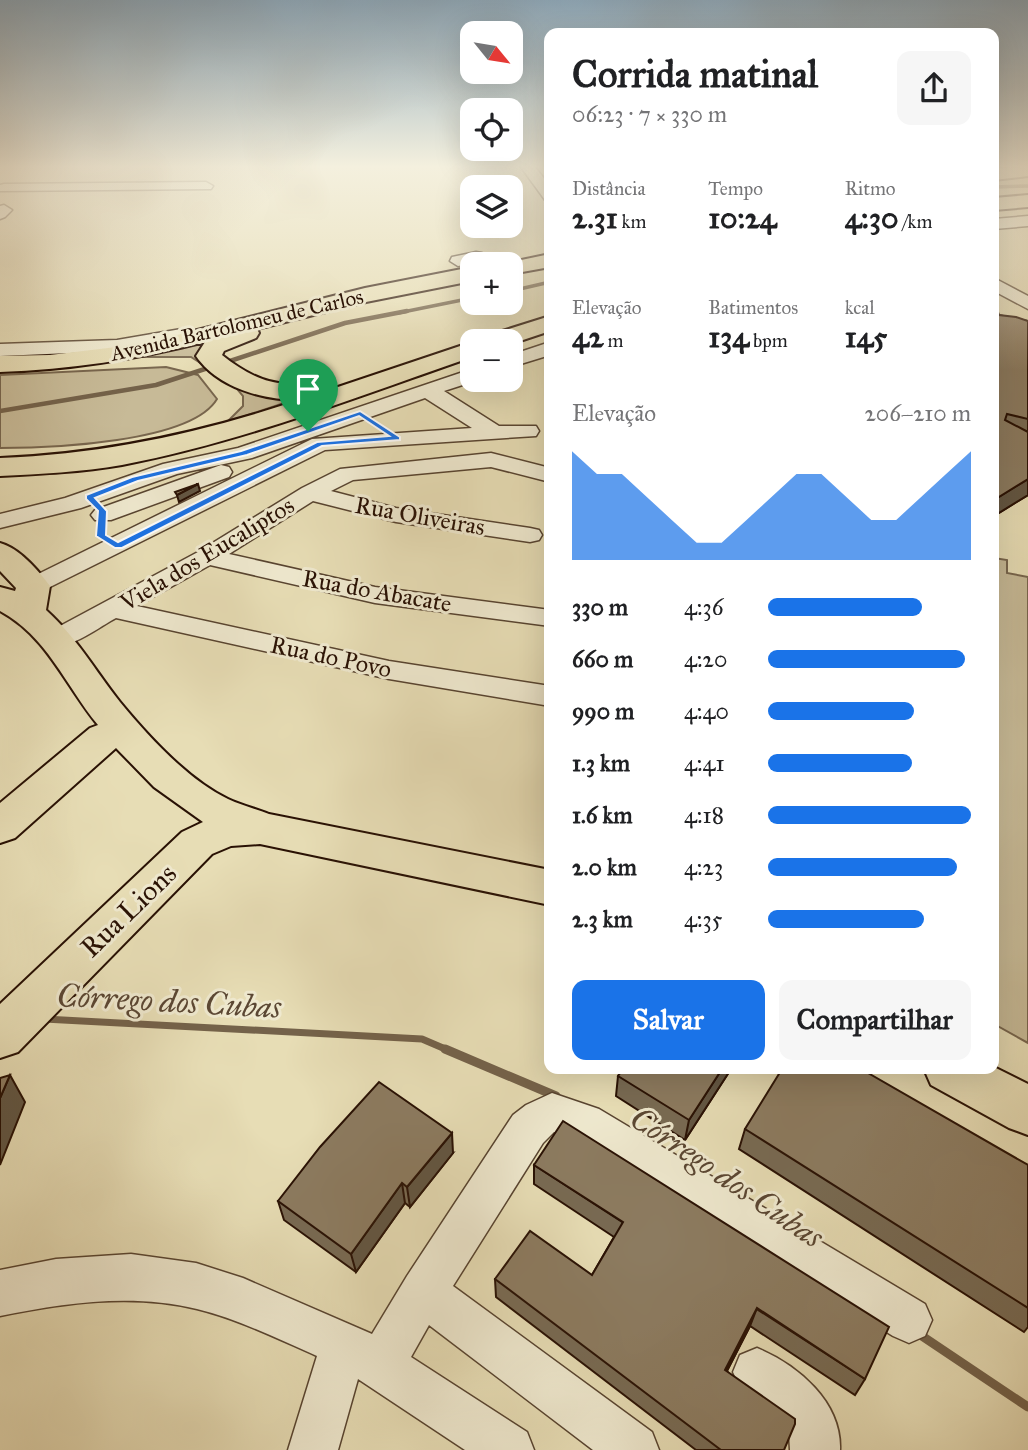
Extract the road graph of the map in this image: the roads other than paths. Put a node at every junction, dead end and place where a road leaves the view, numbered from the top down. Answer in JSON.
{"nodes":[{"id":1,"x":544,"y":261,"type":"edge"},
{"id":2,"x":523,"y":265,"type":"edge"},
{"id":3,"x":460,"y":276,"type":"edge"},
{"id":4,"x":999,"y":286,"type":"edge"},
{"id":5,"x":365,"y":295,"type":"junction"},
{"id":6,"x":999,"y":300,"type":"edge"},
{"id":7,"x":1028,"y":304,"type":"edge"},
{"id":8,"x":1028,"y":314,"type":"edge"},
{"id":9,"x":270,"y":319,"type":"junction"},
{"id":10,"x":544,"y":325,"type":"edge"},
{"id":11,"x":523,"y":332,"type":"edge"},
{"id":12,"x":0,"y":350,"type":"edge"},
{"id":13,"x":544,"y":350,"type":"edge"},
{"id":14,"x":460,"y":356,"type":"edge"},
{"id":15,"x":523,"y":357,"type":"edge"},
{"id":16,"x":50,"y":363,"type":"junction"},
{"id":17,"x":0,"y":364,"type":"edge"},
{"id":18,"x":460,"y":376,"type":"edge"},
{"id":19,"x":425,"y":378,"type":"junction"},
{"id":20,"x":393,"y":402,"type":"junction"},
{"id":21,"x":360,"y":413,"type":"junction"},
{"id":22,"x":334,"y":422,"type":"junction"},
{"id":23,"x":528,"y":431,"type":"dead end"},
{"id":24,"x":495,"y":433,"type":"junction"},
{"id":25,"x":444,"y":436,"type":"junction"},
{"id":26,"x":314,"y":437,"type":"junction"},
{"id":27,"x":397,"y":438,"type":"junction"},
{"id":28,"x":362,"y":440,"type":"junction"},
{"id":29,"x":52,"y":465,"type":"junction"},
{"id":30,"x":0,"y":467,"type":"edge"},
{"id":31,"x":544,"y":473,"type":"edge"},
{"id":32,"x":310,"y":493,"type":"junction"},
{"id":33,"x":96,"y":506,"type":"junction"},
{"id":34,"x":0,"y":521,"type":"edge"},
{"id":35,"x":530,"y":535,"type":"dead end"},
{"id":36,"x":118,"y":546,"type":"junction"},
{"id":37,"x":0,"y":552,"type":"edge"},
{"id":38,"x":207,"y":557,"type":"junction"},
{"id":39,"x":0,"y":587,"type":"edge"},
{"id":40,"x":20,"y":598,"type":"edge"},
{"id":41,"x":114,"y":609,"type":"junction"},
{"id":42,"x":544,"y":617,"type":"edge"},
{"id":43,"x":57,"y":639,"type":"junction"},
{"id":44,"x":544,"y":695,"type":"edge"},
{"id":45,"x":114,"y":729,"type":"junction"},
{"id":46,"x":205,"y":826,"type":"junction"},
{"id":47,"x":0,"y":827,"type":"edge"},
{"id":48,"x":544,"y":887,"type":"edge"},
{"id":49,"x":0,"y":1037,"type":"edge"},
{"id":50,"x":958,"y":1074,"type":"edge"},
{"id":51,"x":1028,"y":1111,"type":"edge"},
{"id":52,"x":423,"y":1292,"type":"junction"},
{"id":53,"x":0,"y":1293,"type":"edge"},
{"id":54,"x":909,"y":1320,"type":"dead end"},
{"id":55,"x":362,"y":1354,"type":"junction"},
{"id":56,"x":757,"y":1372,"type":"dead end"},
{"id":57,"x":313,"y":1450,"type":"edge"},
{"id":58,"x":509,"y":1450,"type":"edge"},
{"id":59,"x":634,"y":1450,"type":"edge"},
{"id":60,"x":815,"y":1450,"type":"edge"}],
"edges":[{"from":1,"to":2,"type":"main road"},
{"from":3,"to":5,"type":"main road","name":"Avenida Bartolomeu de Carlos"},
{"from":4,"to":7,"type":"street"},
{"from":5,"to":9,"type":"main road","name":"Avenida Bartolomeu de Carlos"},
{"from":5,"to":19,"type":"main road"},
{"from":6,"to":8,"type":"street"},
{"from":9,"to":12,"type":"street"},
{"from":9,"to":16,"type":"main road","name":"Avenida Bartolomeu de Carlos"},
{"from":10,"to":11,"type":"main road"},
{"from":13,"to":15,"type":"street"},
{"from":14,"to":19,"type":"main road"},
{"from":16,"to":17,"type":"main road","name":"Avenida Bartolomeu de Carlos"},
{"from":16,"to":29,"type":"main road"},
{"from":18,"to":19,"type":"street"},
{"from":19,"to":20,"type":"street"},
{"from":19,"to":24,"type":"street"},
{"from":19,"to":29,"type":"main road"},
{"from":20,"to":21,"type":"street"},
{"from":20,"to":25,"type":"street"},
{"from":21,"to":22,"type":"street"},
{"from":21,"to":27,"type":"street"},
{"from":22,"to":26,"type":"street"},
{"from":22,"to":28,"type":"street"},
{"from":23,"to":24,"type":"street"},
{"from":24,"to":25,"type":"street"},
{"from":25,"to":27,"type":"street"},
{"from":26,"to":28,"type":"street"},
{"from":26,"to":33,"type":"street"},
{"from":26,"to":36,"type":"street"},
{"from":27,"to":28,"type":"street"},
{"from":29,"to":30,"type":"main road"},
{"from":31,"to":32,"type":"street","name":"Viela dos Eucaliptos"},
{"from":32,"to":35,"type":"street","name":"Rua Oliveiras"},
{"from":32,"to":38,"type":"street","name":"Viela dos Eucaliptos"},
{"from":33,"to":34,"type":"street"},
{"from":33,"to":36,"type":"street"},
{"from":36,"to":40,"type":"street"},
{"from":37,"to":40,"type":"main road"},
{"from":38,"to":41,"type":"street","name":"Viela dos Eucaliptos"},
{"from":38,"to":42,"type":"street","name":"Rua do Abacate"},
{"from":39,"to":40,"type":"main road"},
{"from":40,"to":43,"type":"main road"},
{"from":41,"to":43,"type":"street","name":"Viela dos Eucaliptos"},
{"from":41,"to":44,"type":"street","name":"Rua do Povo"},
{"from":43,"to":45,"type":"main road"},
{"from":45,"to":46,"type":"main road"},
{"from":45,"to":47,"type":"main road"},
{"from":46,"to":48,"type":"main road","name":"Rua Lions"},
{"from":46,"to":49,"type":"main road","name":"Rua Lions"},
{"from":50,"to":51,"type":"main road"},
{"from":52,"to":54,"type":"street"},
{"from":52,"to":55,"type":"street"},
{"from":52,"to":59,"type":"street"},
{"from":53,"to":55,"type":"street"},
{"from":55,"to":57,"type":"street"},
{"from":55,"to":58,"type":"street"},
{"from":56,"to":60,"type":"street"}]}
